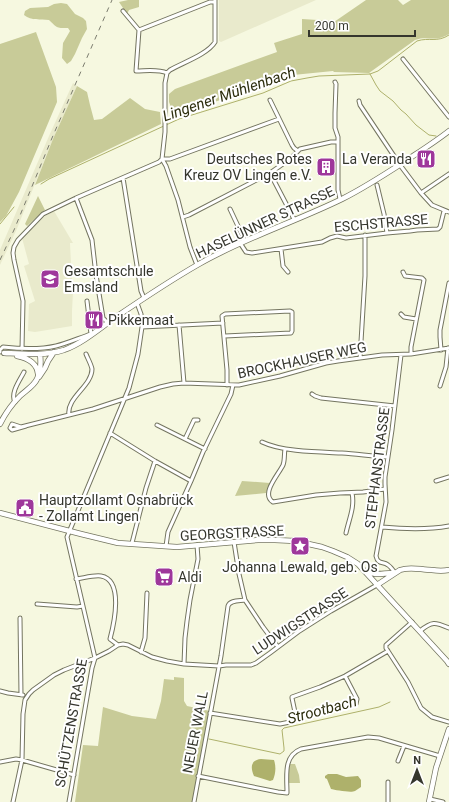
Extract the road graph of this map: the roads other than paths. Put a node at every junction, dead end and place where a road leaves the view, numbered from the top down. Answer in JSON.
{"nodes":[{"id":1,"x":215,"y":1,"type":"edge"},
{"id":2,"x":123,"y":11,"type":"dead end"},
{"id":3,"x":139,"y":30,"type":"junction"},
{"id":4,"x":403,"y":60,"type":"dead end"},
{"id":5,"x":167,"y":73,"type":"junction"},
{"id":6,"x":335,"y":82,"type":"dead end"},
{"id":7,"x":270,"y":100,"type":"dead end"},
{"id":8,"x":360,"y":100,"type":"dead end"},
{"id":9,"x":449,"y":117,"type":"edge"},
{"id":10,"x":279,"y":120,"type":"junction"},
{"id":11,"x":449,"y":131,"type":"edge"},
{"id":12,"x":338,"y":142,"type":"junction"},
{"id":13,"x":298,"y":151,"type":"junction"},
{"id":14,"x":162,"y":159,"type":"junction"},
{"id":15,"x":400,"y":165,"type":"junction"},
{"id":16,"x":270,"y":173,"type":"junction"},
{"id":17,"x":449,"y":174,"type":"edge"},
{"id":18,"x":123,"y":178,"type":"junction"},
{"id":19,"x":377,"y":185,"type":"dead end"},
{"id":20,"x":421,"y":193,"type":"junction"},
{"id":21,"x":76,"y":198,"type":"junction"},
{"id":22,"x":340,"y":199,"type":"junction"},
{"id":23,"x":230,"y":209,"type":"dead end"},
{"id":24,"x":444,"y":210,"type":"junction"},
{"id":25,"x":449,"y":212,"type":"edge"},
{"id":26,"x":183,"y":217,"type":"junction"},
{"id":27,"x":294,"y":220,"type":"junction"},
{"id":28,"x":387,"y":232,"type":"junction"},
{"id":29,"x":364,"y":235,"type":"junction"},
{"id":30,"x":242,"y":242,"type":"junction"},
{"id":31,"x":281,"y":249,"type":"junction"},
{"id":32,"x":197,"y":265,"type":"junction"},
{"id":33,"x":288,"y":272,"type":"dead end"},
{"id":34,"x":403,"y":272,"type":"dead end"},
{"id":35,"x":449,"y":283,"type":"edge"},
{"id":36,"x":144,"y":298,"type":"junction"},
{"id":37,"x":87,"y":301,"type":"dead end"},
{"id":38,"x":137,"y":303,"type":"junction"},
{"id":39,"x":401,"y":314,"type":"dead end"},
{"id":40,"x":416,"y":319,"type":"junction"},
{"id":41,"x":223,"y":322,"type":"junction"},
{"id":42,"x":108,"y":323,"type":"junction"},
{"id":43,"x":179,"y":325,"type":"junction"},
{"id":44,"x":142,"y":327,"type":"junction"},
{"id":45,"x":91,"y":334,"type":"junction"},
{"id":46,"x":225,"y":336,"type":"junction"},
{"id":47,"x":449,"y":348,"type":"edge"},
{"id":48,"x":22,"y":349,"type":"junction"},
{"id":49,"x":441,"y":350,"type":"junction"},
{"id":50,"x":1,"y":351,"type":"edge"},
{"id":51,"x":54,"y":352,"type":"junction"},
{"id":52,"x":40,"y":354,"type":"junction"},
{"id":53,"x":86,"y":354,"type":"dead end"},
{"id":54,"x":411,"y":354,"type":"junction"},
{"id":55,"x":20,"y":355,"type":"junction"},
{"id":56,"x":401,"y":355,"type":"junction"},
{"id":57,"x":360,"y":358,"type":"junction"},
{"id":58,"x":24,"y":372,"type":"dead end"},
{"id":59,"x":38,"y":378,"type":"junction"},
{"id":60,"x":184,"y":383,"type":"junction"},
{"id":61,"x":227,"y":385,"type":"junction"},
{"id":62,"x":233,"y":385,"type":"junction"},
{"id":63,"x":440,"y":386,"type":"dead end"},
{"id":64,"x":312,"y":394,"type":"dead end"},
{"id":65,"x":125,"y":398,"type":"junction"},
{"id":66,"x":15,"y":402,"type":"junction"},
{"id":67,"x":395,"y":406,"type":"junction"},
{"id":68,"x":69,"y":415,"type":"junction"},
{"id":69,"x":198,"y":420,"type":"dead end"},
{"id":70,"x":0,"y":424,"type":"edge"},
{"id":71,"x":158,"y":425,"type":"dead end"},
{"id":72,"x":26,"y":426,"type":"junction"},
{"id":73,"x":110,"y":433,"type":"junction"},
{"id":74,"x":185,"y":439,"type":"junction"},
{"id":75,"x":262,"y":442,"type":"dead end"},
{"id":76,"x":205,"y":449,"type":"junction"},
{"id":77,"x":285,"y":449,"type":"junction"},
{"id":78,"x":388,"y":458,"type":"junction"},
{"id":79,"x":155,"y":461,"type":"junction"},
{"id":80,"x":449,"y":477,"type":"edge"},
{"id":81,"x":191,"y":481,"type":"junction"},
{"id":82,"x":436,"y":481,"type":"dead end"},
{"id":83,"x":385,"y":488,"type":"junction"},
{"id":84,"x":352,"y":492,"type":"junction"},
{"id":85,"x":1,"y":513,"type":"edge"},
{"id":86,"x":449,"y":526,"type":"edge"},
{"id":87,"x":382,"y":527,"type":"junction"},
{"id":88,"x":69,"y":531,"type":"junction"},
{"id":89,"x":346,"y":533,"type":"dead end"},
{"id":90,"x":234,"y":542,"type":"junction"},
{"id":91,"x":132,"y":544,"type":"junction"},
{"id":92,"x":197,"y":545,"type":"junction"},
{"id":93,"x":166,"y":546,"type":"junction"},
{"id":94,"x":362,"y":568,"type":"junction"},
{"id":95,"x":449,"y":570,"type":"edge"},
{"id":96,"x":395,"y":573,"type":"junction"},
{"id":97,"x":76,"y":580,"type":"junction"},
{"id":98,"x":377,"y":585,"type":"junction"},
{"id":99,"x":147,"y":593,"type":"dead end"},
{"id":100,"x":245,"y":600,"type":"junction"},
{"id":101,"x":38,"y":604,"type":"dead end"},
{"id":102,"x":83,"y":606,"type":"junction"},
{"id":103,"x":20,"y":618,"type":"dead end"},
{"id":104,"x":412,"y":622,"type":"junction"},
{"id":105,"x":449,"y":628,"type":"edge"},
{"id":106,"x":420,"y":631,"type":"junction"},
{"id":107,"x":118,"y":644,"type":"junction"},
{"id":108,"x":278,"y":647,"type":"junction"},
{"id":109,"x":388,"y":651,"type":"junction"},
{"id":110,"x":141,"y":652,"type":"junction"},
{"id":111,"x":95,"y":658,"type":"junction"},
{"id":112,"x":448,"y":662,"type":"edge"},
{"id":113,"x":184,"y":664,"type":"junction"},
{"id":114,"x":219,"y":666,"type":"junction"},
{"id":115,"x":346,"y":676,"type":"junction"},
{"id":116,"x":0,"y":691,"type":"edge"},
{"id":117,"x":21,"y":695,"type":"junction"},
{"id":118,"x":26,"y":698,"type":"junction"},
{"id":119,"x":356,"y":704,"type":"dead end"},
{"id":120,"x":210,"y":713,"type":"junction"},
{"id":121,"x":449,"y":722,"type":"edge"},
{"id":122,"x":449,"y":728,"type":"edge"},
{"id":123,"x":404,"y":746,"type":"junction"},
{"id":124,"x":440,"y":756,"type":"junction"},
{"id":125,"x":22,"y":760,"type":"junction"},
{"id":126,"x":398,"y":761,"type":"dead end"},
{"id":127,"x":0,"y":762,"type":"edge"},
{"id":128,"x":74,"y":774,"type":"junction"},
{"id":129,"x":198,"y":776,"type":"junction"},
{"id":130,"x":388,"y":782,"type":"dead end"},
{"id":131,"x":430,"y":801,"type":"edge"},
{"id":132,"x":13,"y":802,"type":"edge"},
{"id":133,"x":69,"y":802,"type":"edge"},
{"id":134,"x":194,"y":802,"type":"edge"},
{"id":135,"x":388,"y":802,"type":"edge"},
{"id":136,"x":443,"y":802,"type":"edge"}],
"edges":[{"from":1,"to":3,"type":"street"},
{"from":1,"to":5,"type":"street"},
{"from":2,"to":3,"type":"street"},
{"from":3,"to":5,"type":"street"},
{"from":4,"to":9,"type":"street"},
{"from":5,"to":14,"type":"street"},
{"from":6,"to":12,"type":"street"},
{"from":7,"to":10,"type":"street"},
{"from":8,"to":15,"type":"street"},
{"from":10,"to":13,"type":"street"},
{"from":10,"to":14,"type":"street"},
{"from":11,"to":15,"type":"main road","name":"HASELÜNNER STRASSE"},
{"from":12,"to":13,"type":"street"},
{"from":12,"to":22,"type":"street"},
{"from":13,"to":16,"type":"street"},
{"from":14,"to":18,"type":"street"},
{"from":14,"to":26,"type":"street"},
{"from":15,"to":20,"type":"street"},
{"from":15,"to":22,"type":"main road","name":"HASELÜNNER STRASSE"},
{"from":16,"to":26,"type":"street"},
{"from":16,"to":27,"type":"street"},
{"from":17,"to":20,"type":"street"},
{"from":18,"to":21,"type":"street"},
{"from":18,"to":36,"type":"street"},
{"from":19,"to":28,"type":"street"},
{"from":20,"to":24,"type":"street"},
{"from":21,"to":42,"type":"street"},
{"from":21,"to":48,"type":"street"},
{"from":22,"to":27,"type":"main road","name":"HASELÜNNER STRASSE"},
{"from":23,"to":30,"type":"street"},
{"from":24,"to":25,"type":"street"},
{"from":24,"to":28,"type":"street","name":"ESCHSTRASSE"},
{"from":26,"to":32,"type":"street"},
{"from":27,"to":30,"type":"main road","name":"HASELÜNNER STRASSE"},
{"from":28,"to":29,"type":"street","name":"ESCHSTRASSE"},
{"from":29,"to":31,"type":"street","name":"ESCHSTRASSE"},
{"from":29,"to":57,"type":"street"},
{"from":30,"to":31,"type":"street","name":"ESCHSTRASSE"},
{"from":30,"to":32,"type":"main road","name":"HASELÜNNER STRASSE"},
{"from":31,"to":33,"type":"street"},
{"from":32,"to":36,"type":"main road","name":"HASELÜNNER STRASSE"},
{"from":34,"to":40,"type":"street"},
{"from":35,"to":49,"type":"street"},
{"from":36,"to":38,"type":"main road","name":"HASELÜNNER STRASSE"},
{"from":37,"to":45,"type":"street"},
{"from":38,"to":42,"type":"main road","name":"HASELÜNNER STRASSE"},
{"from":38,"to":44,"type":"street"},
{"from":39,"to":40,"type":"street"},
{"from":40,"to":54,"type":"street"},
{"from":41,"to":43,"type":"street"},
{"from":41,"to":46,"type":"street"},
{"from":41,"to":46,"type":"street"},
{"from":42,"to":45,"type":"main road","name":"HASELÜNNER STRASSE"},
{"from":43,"to":44,"type":"street"},
{"from":43,"to":60,"type":"street"},
{"from":44,"to":65,"type":"street"},
{"from":45,"to":48,"type":"street","name":"HASELÜNNER STRASSE"},
{"from":45,"to":51,"type":"main road","name":"HASELÜNNER STRASSE"},
{"from":46,"to":61,"type":"street"},
{"from":47,"to":49,"type":"street","name":"BROCKHAUSER WEG"},
{"from":47,"to":63,"type":"street"},
{"from":48,"to":50,"type":"street","name":"HASELÜNNER STRASSE"},
{"from":49,"to":54,"type":"street","name":"BROCKHAUSER WEG"},
{"from":50,"to":55,"type":"main road"},
{"from":51,"to":52,"type":"main road","name":"HASELÜNNER STRASSE"},
{"from":51,"to":59,"type":"main road"},
{"from":52,"to":55,"type":"main road","name":"HASELÜNNER STRASSE"},
{"from":52,"to":59,"type":"main road"},
{"from":53,"to":68,"type":"street"},
{"from":54,"to":56,"type":"street","name":"BROCKHAUSER WEG"},
{"from":55,"to":59,"type":"main road"},
{"from":56,"to":57,"type":"street","name":"BROCKHAUSER WEG"},
{"from":56,"to":67,"type":"street","name":"STEPHANSTRASSE"},
{"from":57,"to":62,"type":"street","name":"BROCKHAUSER WEG"},
{"from":58,"to":66,"type":"street"},
{"from":59,"to":66,"type":"main road"},
{"from":60,"to":61,"type":"street","name":"BROCKHAUSER WEG"},
{"from":60,"to":65,"type":"street","name":"BROCKHAUSER WEG"},
{"from":61,"to":62,"type":"street","name":"BROCKHAUSER WEG"},
{"from":62,"to":76,"type":"street"},
{"from":64,"to":67,"type":"street"},
{"from":65,"to":68,"type":"street","name":"BROCKHAUSER WEG"},
{"from":65,"to":73,"type":"street"},
{"from":66,"to":70,"type":"main road"},
{"from":67,"to":78,"type":"street","name":"STEPHANSTRASSE"},
{"from":68,"to":72,"type":"street","name":"BROCKHAUSER WEG"},
{"from":69,"to":74,"type":"street"},
{"from":71,"to":74,"type":"street"},
{"from":72,"to":72,"type":"street","name":"BROCKHAUSER WEG"},
{"from":73,"to":79,"type":"street"},
{"from":73,"to":88,"type":"street"},
{"from":74,"to":76,"type":"street"},
{"from":75,"to":77,"type":"street"},
{"from":76,"to":81,"type":"street"},
{"from":77,"to":78,"type":"street"},
{"from":77,"to":84,"type":"street"},
{"from":78,"to":83,"type":"street","name":"STEPHANSTRASSE"},
{"from":79,"to":81,"type":"street"},
{"from":79,"to":91,"type":"street"},
{"from":80,"to":82,"type":"street"},
{"from":81,"to":93,"type":"street"},
{"from":83,"to":84,"type":"street"},
{"from":83,"to":87,"type":"street","name":"STEPHANSTRASSE"},
{"from":84,"to":89,"type":"street"},
{"from":85,"to":88,"type":"main road","name":"GEORGSTRASSE"},
{"from":86,"to":87,"type":"street"},
{"from":87,"to":96,"type":"street","name":"STEPHANSTRASSE"},
{"from":88,"to":91,"type":"main road","name":"GEORGSTRASSE"},
{"from":88,"to":97,"type":"street","name":"SCHÜTZENSTRASSE"},
{"from":90,"to":92,"type":"main road","name":"GEORGSTRASSE"},
{"from":90,"to":94,"type":"main road","name":"GEORGSTRASSE"},
{"from":90,"to":100,"type":"street"},
{"from":91,"to":93,"type":"main road","name":"GEORGSTRASSE"},
{"from":92,"to":93,"type":"main road","name":"GEORGSTRASSE"},
{"from":92,"to":113,"type":"street"},
{"from":94,"to":96,"type":"main road"},
{"from":94,"to":98,"type":"main road"},
{"from":95,"to":96,"type":"main road"},
{"from":96,"to":98,"type":"main road"},
{"from":97,"to":102,"type":"street","name":"SCHÜTZENSTRASSE"},
{"from":97,"to":107,"type":"street"},
{"from":98,"to":104,"type":"main road"},
{"from":98,"to":108,"type":"street","name":"LUDWIGSTRASSE"},
{"from":99,"to":110,"type":"street"},
{"from":100,"to":108,"type":"street"},
{"from":100,"to":114,"type":"street","name":"NEUER WALL"},
{"from":101,"to":102,"type":"street"},
{"from":102,"to":111,"type":"street","name":"SCHÜTZENSTRASSE"},
{"from":103,"to":117,"type":"street"},
{"from":104,"to":106,"type":"main road"},
{"from":104,"to":109,"type":"street"},
{"from":105,"to":106,"type":"street"},
{"from":106,"to":112,"type":"main road"},
{"from":107,"to":110,"type":"street","name":"LUDWIGSTRASSE"},
{"from":107,"to":111,"type":"street"},
{"from":108,"to":114,"type":"street","name":"LUDWIGSTRASSE"},
{"from":109,"to":115,"type":"street"},
{"from":109,"to":121,"type":"street"},
{"from":110,"to":113,"type":"street","name":"LUDWIGSTRASSE"},
{"from":111,"to":118,"type":"street"},
{"from":111,"to":128,"type":"street","name":"SCHÜTZENSTRASSE"},
{"from":113,"to":114,"type":"street","name":"LUDWIGSTRASSE"},
{"from":114,"to":120,"type":"street","name":"NEUER WALL"},
{"from":115,"to":119,"type":"street"},
{"from":115,"to":120,"type":"street"},
{"from":116,"to":117,"type":"street"},
{"from":117,"to":118,"type":"street"},
{"from":118,"to":125,"type":"street"},
{"from":120,"to":129,"type":"street","name":"NEUER WALL"},
{"from":122,"to":124,"type":"main road"},
{"from":123,"to":124,"type":"street"},
{"from":123,"to":126,"type":"street"},
{"from":123,"to":129,"type":"street"},
{"from":124,"to":131,"type":"main road"},
{"from":125,"to":127,"type":"street"},
{"from":125,"to":128,"type":"street"},
{"from":125,"to":132,"type":"street"},
{"from":128,"to":133,"type":"street","name":"SCHÜTZENSTRASSE"},
{"from":129,"to":134,"type":"street","name":"NEUER WALL"},
{"from":130,"to":135,"type":"street"},
{"from":131,"to":136,"type":"street"}]}
